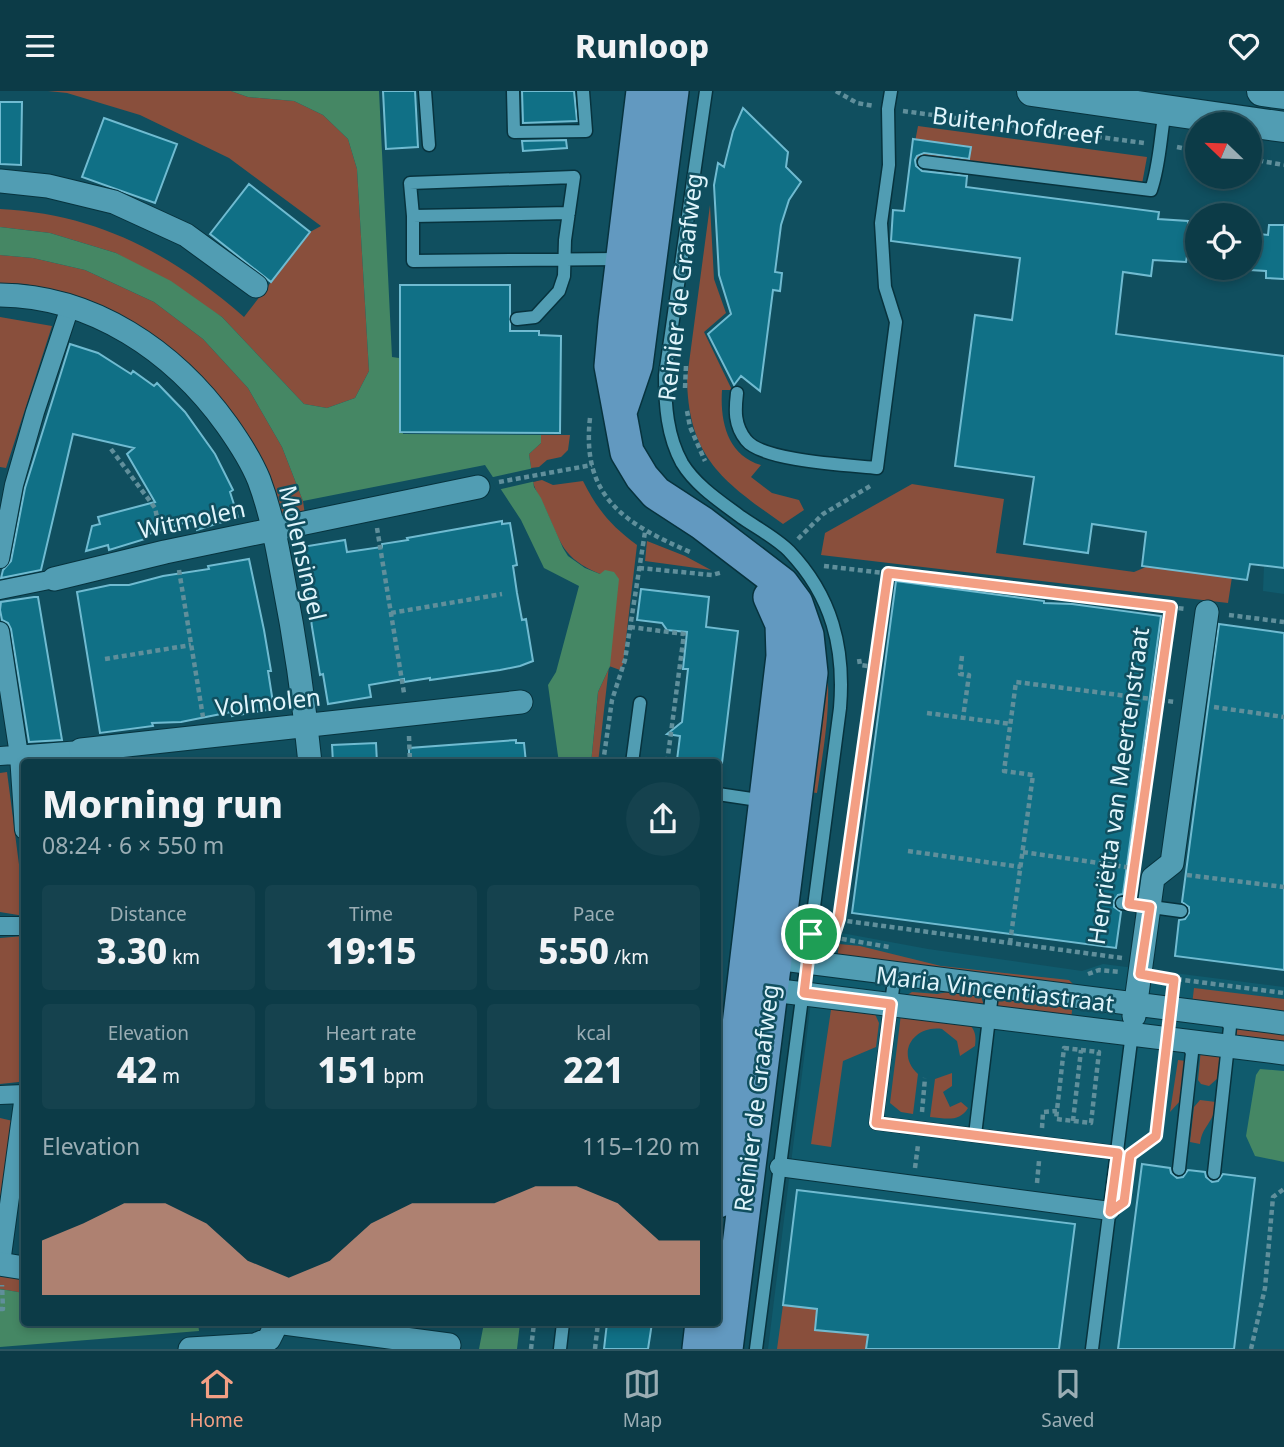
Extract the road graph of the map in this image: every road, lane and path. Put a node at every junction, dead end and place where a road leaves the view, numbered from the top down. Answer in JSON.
{"nodes":[{"id":1,"x":425,"y":91,"type":"edge"},
{"id":2,"x":513,"y":91,"type":"edge"},
{"id":3,"x":583,"y":91,"type":"edge"},
{"id":4,"x":643,"y":91,"type":"edge"},
{"id":5,"x":672,"y":91,"type":"edge"},
{"id":6,"x":706,"y":91,"type":"edge"},
{"id":7,"x":836,"y":91,"type":"edge"},
{"id":8,"x":891,"y":91,"type":"edge"},
{"id":9,"x":1032,"y":91,"type":"edge"},
{"id":10,"x":1262,"y":91,"type":"edge"},
{"id":11,"x":1284,"y":94,"type":"edge"},
{"id":12,"x":888,"y":109,"type":"junction"},
{"id":13,"x":1165,"y":111,"type":"junction"},
{"id":14,"x":1284,"y":127,"type":"edge"},
{"id":15,"x":1159,"y":144,"type":"junction"},
{"id":16,"x":429,"y":145,"type":"dead end"},
{"id":17,"x":1262,"y":161,"type":"edge"},
{"id":18,"x":924,"y":162,"type":"dead end"},
{"id":19,"x":1284,"y":165,"type":"edge"},
{"id":20,"x":0,"y":181,"type":"edge"},
{"id":21,"x":569,"y":213,"type":"junction"},
{"id":22,"x":413,"y":216,"type":"junction"},
{"id":23,"x":564,"y":259,"type":"junction"},
{"id":24,"x":636,"y":260,"type":"junction"},
{"id":25,"x":256,"y":286,"type":"dead end"},
{"id":26,"x":0,"y":295,"type":"edge"},
{"id":27,"x":70,"y":307,"type":"junction"},
{"id":28,"x":517,"y":319,"type":"dead end"},
{"id":29,"x":737,"y":393,"type":"dead end"},
{"id":30,"x":111,"y":449,"type":"dead end"},
{"id":31,"x":592,"y":465,"type":"dead end"},
{"id":32,"x":877,"y":468,"type":"junction"},
{"id":33,"x":7,"y":483,"type":"edge"},
{"id":34,"x":478,"y":487,"type":"joint"},
{"id":35,"x":373,"y":509,"type":"junction"},
{"id":36,"x":274,"y":529,"type":"junction"},
{"id":37,"x":787,"y":549,"type":"junction"},
{"id":38,"x":170,"y":551,"type":"junction"},
{"id":39,"x":697,"y":555,"type":"dead end"},
{"id":40,"x":0,"y":559,"type":"edge"},
{"id":41,"x":715,"y":565,"type":"dead end"},
{"id":42,"x":824,"y":566,"type":"dead end"},
{"id":43,"x":639,"y":568,"type":"junction"},
{"id":44,"x":740,"y":569,"type":"junction"},
{"id":45,"x":888,"y":573,"type":"junction"},
{"id":46,"x":54,"y":579,"type":"joint"},
{"id":47,"x":0,"y":590,"type":"edge"},
{"id":48,"x":502,"y":594,"type":"dead end"},
{"id":49,"x":1171,"y":607,"type":"junction"},
{"id":50,"x":1207,"y":612,"type":"junction"},
{"id":51,"x":391,"y":613,"type":"junction"},
{"id":52,"x":1284,"y":622,"type":"edge"},
{"id":53,"x":630,"y":627,"type":"junction"},
{"id":54,"x":0,"y":631,"type":"edge"},
{"id":55,"x":191,"y":645,"type":"junction"},
{"id":56,"x":962,"y":656,"type":"dead end"},
{"id":57,"x":104,"y":659,"type":"dead end"},
{"id":58,"x":1150,"y":698,"type":"dead end"},
{"id":59,"x":522,"y":702,"type":"dead end"},
{"id":60,"x":640,"y":703,"type":"dead end"},
{"id":61,"x":1226,"y":709,"type":"dead end"},
{"id":62,"x":927,"y":713,"type":"dead end"},
{"id":63,"x":407,"y":714,"type":"junction"},
{"id":64,"x":1284,"y":717,"type":"edge"},
{"id":65,"x":963,"y":718,"type":"junction"},
{"id":66,"x":1011,"y":724,"type":"junction"},
{"id":67,"x":306,"y":726,"type":"junction"},
{"id":68,"x":206,"y":736,"type":"junction"},
{"id":69,"x":81,"y":750,"type":"joint"},
{"id":70,"x":19,"y":755,"type":"junction"},
{"id":71,"x":0,"y":756,"type":"edge"},
{"id":72,"x":310,"y":759,"type":"edge"},
{"id":73,"x":410,"y":759,"type":"edge"},
{"id":74,"x":604,"y":759,"type":"edge"},
{"id":75,"x":633,"y":759,"type":"edge"},
{"id":76,"x":668,"y":759,"type":"edge"},
{"id":77,"x":21,"y":785,"type":"edge"},
{"id":78,"x":721,"y":794,"type":"edge"},
{"id":79,"x":780,"y":803,"type":"junction"},
{"id":80,"x":908,"y":851,"type":"dead end"},
{"id":81,"x":1023,"y":852,"type":"junction"},
{"id":82,"x":1021,"y":867,"type":"junction"},
{"id":83,"x":1127,"y":867,"type":"dead end"},
{"id":84,"x":1185,"y":874,"type":"dead end"},
{"id":85,"x":1284,"y":887,"type":"edge"},
{"id":86,"x":1134,"y":904,"type":"junction"},
{"id":87,"x":1181,"y":911,"type":"dead end"},
{"id":88,"x":839,"y":919,"type":"junction"},
{"id":89,"x":0,"y":926,"type":"edge"},
{"id":90,"x":21,"y":926,"type":"edge"},
{"id":91,"x":811,"y":934,"type":"junction"},
{"id":92,"x":833,"y":938,"type":"junction"},
{"id":93,"x":1010,"y":943,"type":"junction"},
{"id":94,"x":1124,"y":945,"type":"dead end"},
{"id":95,"x":1122,"y":958,"type":"junction"},
{"id":96,"x":898,"y":961,"type":"junction"},
{"id":97,"x":808,"y":962,"type":"junction"},
{"id":98,"x":1130,"y":973,"type":"junction"},
{"id":99,"x":1084,"y":976,"type":"dead end"},
{"id":100,"x":774,"y":977,"type":"junction"},
{"id":101,"x":1174,"y":980,"type":"junction"},
{"id":102,"x":993,"y":985,"type":"junction"},
{"id":103,"x":1284,"y":993,"type":"edge"},
{"id":104,"x":1136,"y":1003,"type":"junction"},
{"id":105,"x":891,"y":1004,"type":"junction"},
{"id":106,"x":1171,"y":1008,"type":"junction"},
{"id":107,"x":1224,"y":1015,"type":"junction"},
{"id":108,"x":990,"y":1016,"type":"junction"},
{"id":109,"x":1284,"y":1023,"type":"edge"},
{"id":110,"x":1132,"y":1033,"type":"junction"},
{"id":111,"x":1177,"y":1040,"type":"junction"},
{"id":112,"x":1229,"y":1047,"type":"junction"},
{"id":113,"x":1081,"y":1050,"type":"junction"},
{"id":114,"x":1284,"y":1053,"type":"edge"},
{"id":115,"x":21,"y":1094,"type":"edge"},
{"id":116,"x":0,"y":1095,"type":"edge"},
{"id":117,"x":21,"y":1116,"type":"edge"},
{"id":118,"x":1073,"y":1121,"type":"junction"},
{"id":119,"x":975,"y":1135,"type":"junction"},
{"id":120,"x":1124,"y":1154,"type":"junction"},
{"id":121,"x":779,"y":1167,"type":"junction"},
{"id":122,"x":1179,"y":1169,"type":"dead end"},
{"id":123,"x":1214,"y":1173,"type":"dead end"},
{"id":124,"x":721,"y":1189,"type":"edge"},
{"id":125,"x":1284,"y":1189,"type":"edge"},
{"id":126,"x":1110,"y":1212,"type":"junction"},
{"id":127,"x":1,"y":1265,"type":"edge"},
{"id":128,"x":21,"y":1268,"type":"edge"},
{"id":129,"x":0,"y":1309,"type":"edge"},
{"id":130,"x":534,"y":1326,"type":"edge"},
{"id":131,"x":563,"y":1326,"type":"edge"},
{"id":132,"x":598,"y":1326,"type":"edge"},
{"id":133,"x":702,"y":1326,"type":"edge"},
{"id":134,"x":277,"y":1333,"type":"edge"},
{"id":135,"x":449,"y":1345,"type":"dead end"},
{"id":136,"x":190,"y":1349,"type":"edge"},
{"id":137,"x":531,"y":1349,"type":"edge"},
{"id":138,"x":560,"y":1349,"type":"edge"},
{"id":139,"x":594,"y":1349,"type":"edge"},
{"id":140,"x":699,"y":1349,"type":"edge"},
{"id":141,"x":726,"y":1349,"type":"edge"},
{"id":142,"x":756,"y":1349,"type":"edge"},
{"id":143,"x":1092,"y":1349,"type":"edge"},
{"id":144,"x":1251,"y":1349,"type":"edge"}],
"edges":[{"from":1,"to":16,"type":"lane"},
{"from":2,"to":3,"type":"lane"},
{"from":4,"to":24,"type":"main road","name":"Reinier de Graafweg"},
{"from":5,"to":24,"type":"main road","name":"Reinier de Graafweg"},
{"from":6,"to":37,"type":"lane","name":"Reinier de Graafweg"},
{"from":7,"to":12,"type":"path","name":"Buitenhofdreef"},
{"from":8,"to":12,"type":"lane"},
{"from":9,"to":13,"type":"street","name":"Buitenhofdreef"},
{"from":10,"to":11,"type":"street"},
{"from":12,"to":15,"type":"path","name":"Buitenhofdreef"},
{"from":12,"to":32,"type":"lane"},
{"from":13,"to":14,"type":"street","name":"Buitenhofdreef"},
{"from":13,"to":15,"type":"lane"},
{"from":15,"to":18,"type":"lane"},
{"from":17,"to":19,"type":"path"},
{"from":20,"to":25,"type":"street"},
{"from":21,"to":22,"type":"lane"},
{"from":21,"to":22,"type":"lane"},
{"from":21,"to":23,"type":"lane"},
{"from":22,"to":23,"type":"lane"},
{"from":23,"to":24,"type":"lane"},
{"from":23,"to":28,"type":"lane"},
{"from":24,"to":44,"type":"main road","name":"Reinier de Graafweg"},
{"from":26,"to":27,"type":"street","name":"Molensingel"},
{"from":27,"to":33,"type":"street"},
{"from":27,"to":36,"type":"street","name":"Molensingel"},
{"from":29,"to":32,"type":"lane"},
{"from":30,"to":38,"type":"path"},
{"from":31,"to":34,"type":"path"},
{"from":32,"to":37,"type":"path"},
{"from":33,"to":40,"type":"street"},
{"from":34,"to":35,"type":"street","name":"Witmolen"},
{"from":35,"to":36,"type":"street","name":"Witmolen"},
{"from":35,"to":51,"type":"path"},
{"from":36,"to":38,"type":"street","name":"Witmolen"},
{"from":36,"to":67,"type":"street","name":"Molensingel"},
{"from":37,"to":91,"type":"lane","name":"Reinier de Graafweg"},
{"from":38,"to":46,"type":"street","name":"Witmolen"},
{"from":38,"to":55,"type":"path"},
{"from":39,"to":43,"type":"path"},
{"from":41,"to":44,"type":"path"},
{"from":42,"to":45,"type":"path"},
{"from":43,"to":44,"type":"path"},
{"from":43,"to":53,"type":"path"},
{"from":44,"to":79,"type":"main road","name":"Reinier de Graafweg"},
{"from":45,"to":49,"type":"path"},
{"from":45,"to":88,"type":"path"},
{"from":46,"to":47,"type":"street","name":"Witmolen"},
{"from":48,"to":51,"type":"path"},
{"from":49,"to":50,"type":"path"},
{"from":49,"to":86,"type":"path","name":"Henriëtta van Meertenstraat"},
{"from":50,"to":52,"type":"path"},
{"from":50,"to":86,"type":"street","name":"Henriëtta van Meertenstraat"},
{"from":51,"to":63,"type":"path"},
{"from":53,"to":74,"type":"path"},
{"from":53,"to":76,"type":"path"},
{"from":54,"to":70,"type":"street"},
{"from":55,"to":57,"type":"path"},
{"from":55,"to":68,"type":"path"},
{"from":56,"to":65,"type":"path"},
{"from":58,"to":66,"type":"path"},
{"from":59,"to":63,"type":"street","name":"Volmolen"},
{"from":60,"to":75,"type":"lane"},
{"from":61,"to":64,"type":"path"},
{"from":62,"to":65,"type":"path"},
{"from":63,"to":67,"type":"street","name":"Volmolen"},
{"from":63,"to":73,"type":"path"},
{"from":65,"to":66,"type":"path"},
{"from":66,"to":81,"type":"path"},
{"from":67,"to":68,"type":"street","name":"Volmolen"},
{"from":67,"to":72,"type":"street","name":"Molensingel"},
{"from":68,"to":69,"type":"street","name":"Volmolen"},
{"from":69,"to":70,"type":"street","name":"Volmolen"},
{"from":70,"to":71,"type":"street","name":"Volmolen"},
{"from":70,"to":77,"type":"street"},
{"from":78,"to":79,"type":"lane"},
{"from":79,"to":100,"type":"main road","name":"Reinier de Graafweg"},
{"from":80,"to":82,"type":"path"},
{"from":81,"to":82,"type":"path"},
{"from":81,"to":83,"type":"path"},
{"from":82,"to":93,"type":"path"},
{"from":84,"to":85,"type":"path"},
{"from":86,"to":87,"type":"lane"},
{"from":86,"to":98,"type":"street","name":"Henriëtta van Meertenstraat"},
{"from":88,"to":92,"type":"path"},
{"from":88,"to":93,"type":"path","name":"Maria Vincentiastraat"},
{"from":89,"to":90,"type":"street"},
{"from":91,"to":92,"type":"path","name":"Maria Vincentiastraat"},
{"from":91,"to":97,"type":"lane","name":"Reinier de Graafweg"},
{"from":92,"to":96,"type":"path","name":"Maria Vincentiastraat"},
{"from":93,"to":95,"type":"path","name":"Maria Vincentiastraat"},
{"from":94,"to":95,"type":"path","name":"Henriëtta van Meertenstraat"},
{"from":95,"to":98,"type":"path","name":"Henriëtta van Meertenstraat"},
{"from":96,"to":97,"type":"street","name":"Maria Vincentiastraat"},
{"from":96,"to":102,"type":"street","name":"Maria Vincentiastraat"},
{"from":96,"to":105,"type":"lane"},
{"from":97,"to":100,"type":"street","name":"Maria Vincentiastraat"},
{"from":97,"to":100,"type":"lane","name":"Reinier de Graafweg"},
{"from":98,"to":99,"type":"path","name":"Maria Vincentiastraat"},
{"from":98,"to":101,"type":"path","name":"Maria Vincentiastraat"},
{"from":98,"to":104,"type":"street","name":"Henriëtta van Meertenstraat"},
{"from":100,"to":105,"type":"street","name":"Maria Vincentiastraat"},
{"from":100,"to":121,"type":"lane","name":"Reinier de Graafweg"},
{"from":100,"to":124,"type":"main road","name":"Reinier de Graafweg"},
{"from":100,"to":141,"type":"main road","name":"Reinier de Graafweg"},
{"from":101,"to":103,"type":"path","name":"Maria Vincentiastraat"},
{"from":101,"to":106,"type":"path"},
{"from":102,"to":104,"type":"street","name":"Maria Vincentiastraat"},
{"from":102,"to":108,"type":"lane"},
{"from":104,"to":106,"type":"street","name":"Maria Vincentiastraat"},
{"from":104,"to":110,"type":"street","name":"Henriëtta van Meertenstraat"},
{"from":105,"to":108,"type":"street","name":"Maria Vincentiastraat"},
{"from":105,"to":119,"type":"lane"},
{"from":106,"to":107,"type":"street","name":"Maria Vincentiastraat"},
{"from":107,"to":109,"type":"street","name":"Maria Vincentiastraat"},
{"from":107,"to":112,"type":"lane"},
{"from":108,"to":110,"type":"street","name":"Maria Vincentiastraat"},
{"from":108,"to":119,"type":"lane"},
{"from":110,"to":111,"type":"street","name":"Maria Vincentiastraat"},
{"from":110,"to":120,"type":"lane"},
{"from":111,"to":112,"type":"street","name":"Maria Vincentiastraat"},
{"from":111,"to":120,"type":"path"},
{"from":111,"to":122,"type":"lane"},
{"from":112,"to":114,"type":"street","name":"Maria Vincentiastraat"},
{"from":112,"to":123,"type":"lane"},
{"from":113,"to":118,"type":"path"},
{"from":113,"to":118,"type":"path"},
{"from":113,"to":118,"type":"path"},
{"from":115,"to":116,"type":"street"},
{"from":117,"to":127,"type":"street"},
{"from":119,"to":120,"type":"lane"},
{"from":120,"to":126,"type":"lane"},
{"from":121,"to":126,"type":"street","name":"Reinier de Graafweg"},
{"from":121,"to":142,"type":"lane","name":"Reinier de Graafweg"},
{"from":125,"to":144,"type":"path"},
{"from":126,"to":143,"type":"lane"},
{"from":127,"to":128,"type":"street"},
{"from":127,"to":129,"type":"path"},
{"from":130,"to":137,"type":"path"},
{"from":131,"to":138,"type":"lane"},
{"from":132,"to":139,"type":"path"},
{"from":133,"to":140,"type":"main road"},
{"from":134,"to":135,"type":"street"},
{"from":134,"to":136,"type":"street"}]}
